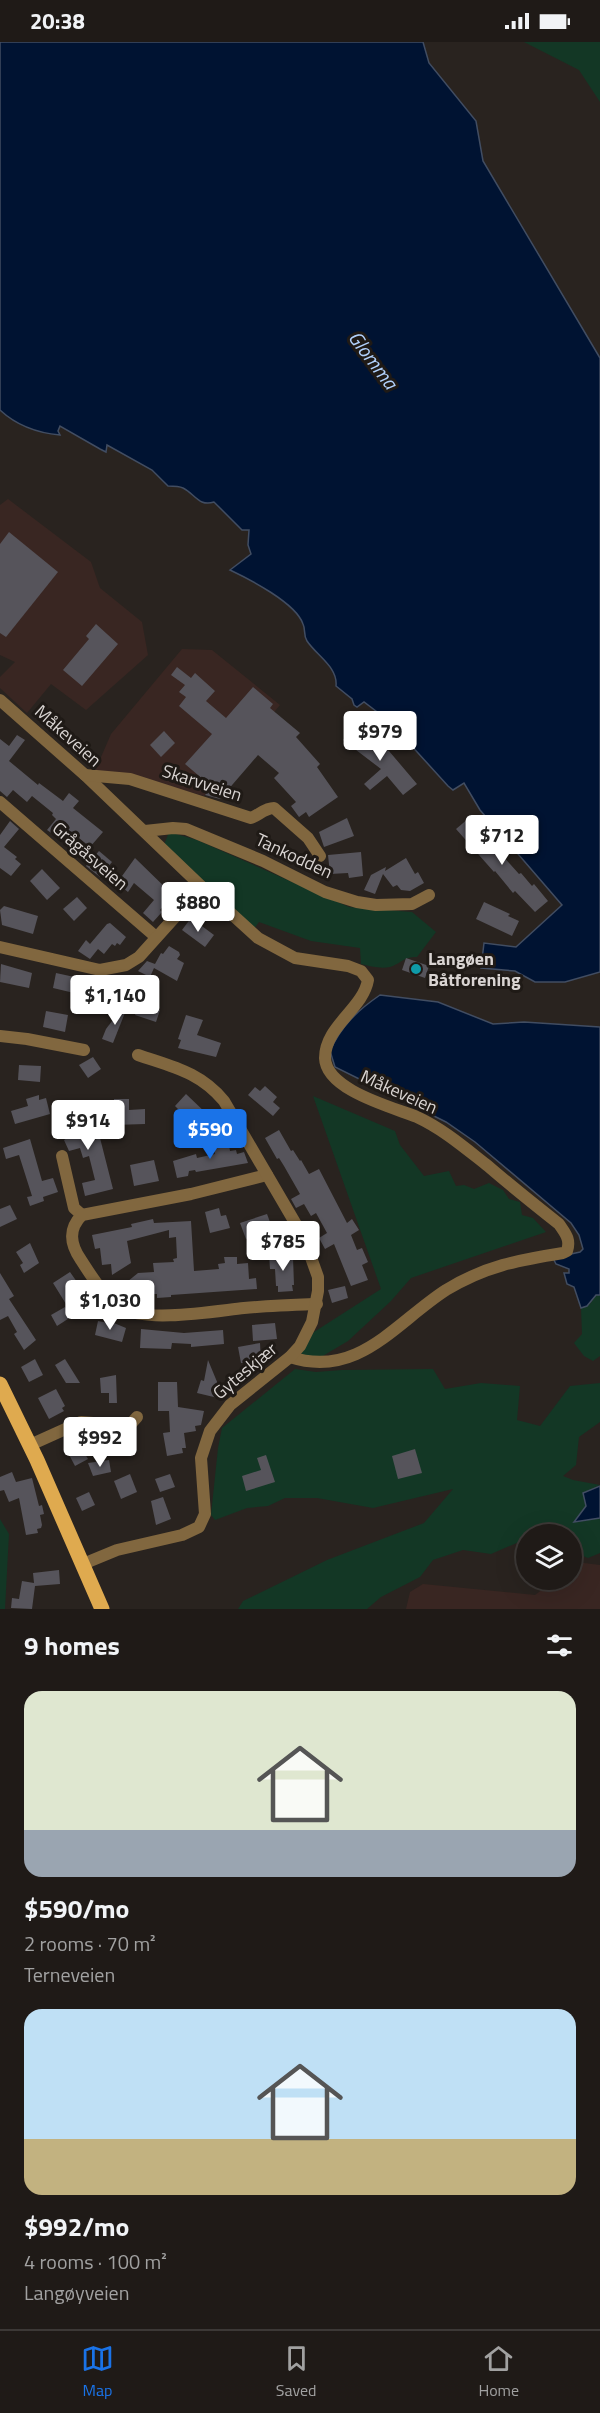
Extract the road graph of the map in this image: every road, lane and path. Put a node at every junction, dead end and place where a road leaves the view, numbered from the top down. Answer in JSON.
{"nodes":[{"id":1,"x":0,"y":700,"type":"edge"},
{"id":2,"x":85,"y":775,"type":"junction"},
{"id":3,"x":0,"y":802,"type":"edge"},
{"id":4,"x":145,"y":831,"type":"junction"},
{"id":5,"x":320,"y":856,"type":"dead end"},
{"id":6,"x":202,"y":887,"type":"junction"},
{"id":7,"x":429,"y":895,"type":"dead end"},
{"id":8,"x":156,"y":938,"type":"junction"},
{"id":9,"x":0,"y":947,"type":"edge"},
{"id":10,"x":0,"y":1036,"type":"edge"},
{"id":11,"x":84,"y":1050,"type":"dead end"},
{"id":12,"x":138,"y":1055,"type":"dead end"},
{"id":13,"x":62,"y":1156,"type":"dead end"},
{"id":14,"x":267,"y":1174,"type":"junction"},
{"id":15,"x":82,"y":1215,"type":"junction"},
{"id":16,"x":317,"y":1304,"type":"junction"},
{"id":17,"x":290,"y":1357,"type":"junction"},
{"id":18,"x":0,"y":1384,"type":"edge"},
{"id":19,"x":137,"y":1417,"type":"dead end"},
{"id":20,"x":30,"y":1445,"type":"junction"},
{"id":21,"x":83,"y":1564,"type":"junction"},
{"id":22,"x":102,"y":1609,"type":"edge"}],
"edges":[{"from":1,"to":2,"type":"street","name":"Måkeveien"},
{"from":2,"to":4,"type":"street","name":"Måkeveien"},
{"from":2,"to":5,"type":"street","name":"Skarvveien"},
{"from":3,"to":8,"type":"street","name":"Grågåsveien"},
{"from":4,"to":6,"type":"street","name":"Måkeveien"},
{"from":4,"to":7,"type":"street","name":"Tankodden"},
{"from":6,"to":8,"type":"street"},
{"from":6,"to":17,"type":"street","name":"Måkeveien"},
{"from":8,"to":9,"type":"street"},
{"from":10,"to":11,"type":"street"},
{"from":12,"to":14,"type":"street","name":"Gyteskjær"},
{"from":13,"to":15,"type":"street"},
{"from":14,"to":15,"type":"street"},
{"from":14,"to":16,"type":"street","name":"Gyteskjær"},
{"from":15,"to":16,"type":"street"},
{"from":16,"to":17,"type":"street","name":"Gyteskjær"},
{"from":17,"to":21,"type":"street","name":"Gyteskjær"},
{"from":18,"to":20,"type":"main road"},
{"from":19,"to":20,"type":"street"},
{"from":20,"to":21,"type":"main road"},
{"from":21,"to":22,"type":"main road"}]}
